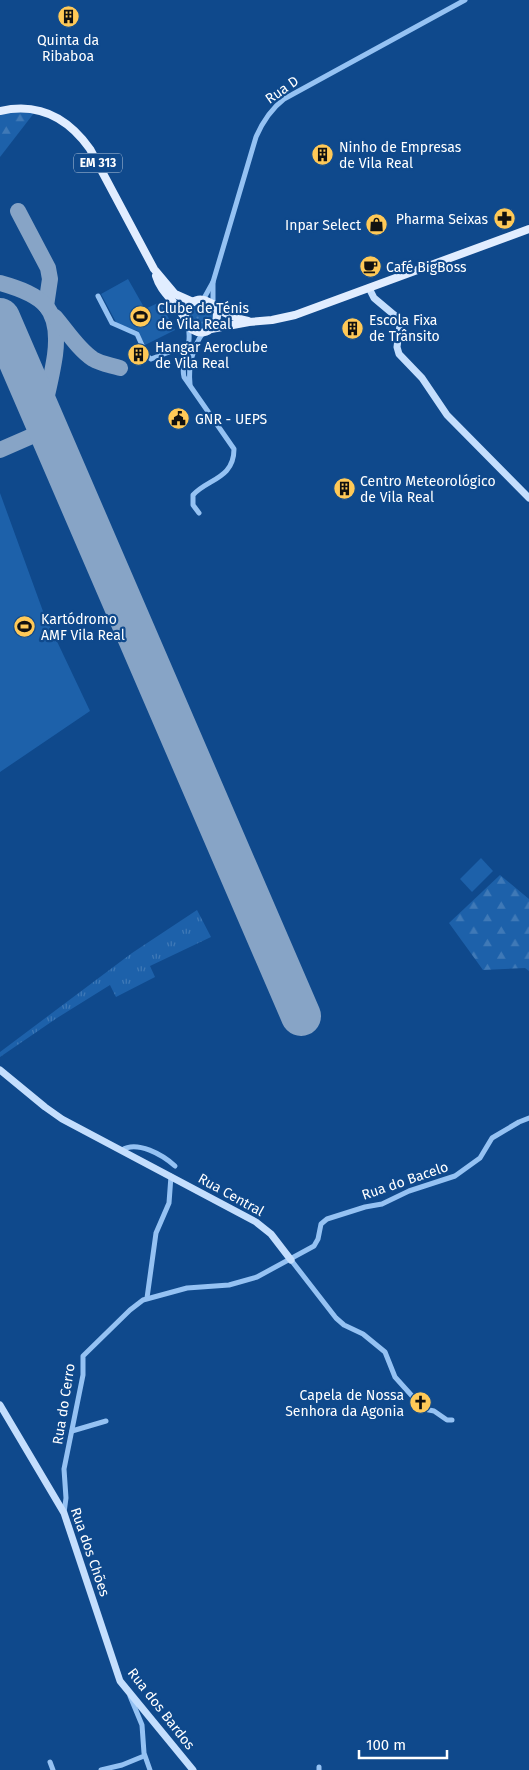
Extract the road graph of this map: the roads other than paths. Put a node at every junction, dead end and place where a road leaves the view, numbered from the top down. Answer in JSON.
{"nodes":[{"id":1,"x":465,"y":0,"type":"edge"},
{"id":2,"x":0,"y":111,"type":"edge"},
{"id":3,"x":529,"y":224,"type":"edge"},
{"id":4,"x":523,"y":232,"type":"edge"},
{"id":5,"x":154,"y":269,"type":"junction"},
{"id":6,"x":213,"y":282,"type":"junction"},
{"id":7,"x":369,"y":288,"type":"junction"},
{"id":8,"x":98,"y":296,"type":"dead end"},
{"id":9,"x":203,"y":300,"type":"junction"},
{"id":10,"x":193,"y":302,"type":"junction"},
{"id":11,"x":214,"y":306,"type":"junction"},
{"id":12,"x":187,"y":322,"type":"junction"},
{"id":13,"x":249,"y":322,"type":"junction"},
{"id":14,"x":211,"y":330,"type":"junction"},
{"id":15,"x":203,"y":333,"type":"junction"},
{"id":16,"x":190,"y":344,"type":"junction"},
{"id":17,"x":190,"y":384,"type":"junction"},
{"id":18,"x":529,"y":498,"type":"edge"},
{"id":19,"x":199,"y":513,"type":"dead end"},
{"id":20,"x":0,"y":1070,"type":"edge"},
{"id":21,"x":529,"y":1118,"type":"edge"},
{"id":22,"x":122,"y":1150,"type":"junction"},
{"id":23,"x":175,"y":1166,"type":"dead end"},
{"id":24,"x":170,"y":1176,"type":"junction"},
{"id":25,"x":291,"y":1260,"type":"junction"},
{"id":26,"x":147,"y":1298,"type":"junction"},
{"id":27,"x":0,"y":1405,"type":"edge"},
{"id":28,"x":452,"y":1420,"type":"dead end"},
{"id":29,"x":106,"y":1421,"type":"dead end"},
{"id":30,"x":72,"y":1431,"type":"junction"},
{"id":31,"x":64,"y":1514,"type":"junction"},
{"id":32,"x":104,"y":1634,"type":"joint"},
{"id":33,"x":129,"y":1694,"type":"junction"},
{"id":34,"x":144,"y":1756,"type":"junction"},
{"id":35,"x":50,"y":1762,"type":"dead end"},
{"id":36,"x":53,"y":1770,"type":"edge"},
{"id":37,"x":101,"y":1770,"type":"edge"},
{"id":38,"x":150,"y":1770,"type":"edge"},
{"id":39,"x":193,"y":1770,"type":"edge"}],
"edges":[{"from":1,"to":6,"type":"street","name":"Rua D"},
{"from":2,"to":5,"type":"main road","number":"EM 313"},
{"from":3,"to":4,"type":"street"},
{"from":4,"to":7,"type":"main road"},
{"from":5,"to":10,"type":"main road","number":"EM 313"},
{"from":5,"to":12,"type":"main road","number":"EM 313"},
{"from":6,"to":9,"type":"street"},
{"from":6,"to":11,"type":"street"},
{"from":7,"to":13,"type":"main road"},
{"from":7,"to":18,"type":"street"},
{"from":8,"to":16,"type":"street"},
{"from":9,"to":10,"type":"main road"},
{"from":9,"to":11,"type":"main road"},
{"from":10,"to":12,"type":"main road"},
{"from":11,"to":13,"type":"main road"},
{"from":11,"to":14,"type":"main road"},
{"from":12,"to":15,"type":"main road","number":"EM 313"},
{"from":12,"to":16,"type":"street"},
{"from":13,"to":14,"type":"main road"},
{"from":14,"to":15,"type":"main road"},
{"from":15,"to":17,"type":"street"},
{"from":16,"to":17,"type":"street"},
{"from":17,"to":19,"type":"street"},
{"from":20,"to":22,"type":"street","name":"Rua Central"},
{"from":21,"to":25,"type":"street","name":"Rua do Bacelo"},
{"from":22,"to":23,"type":"street"},
{"from":22,"to":24,"type":"street","name":"Rua Central"},
{"from":24,"to":25,"type":"street","name":"Rua Central"},
{"from":24,"to":26,"type":"street"},
{"from":25,"to":26,"type":"street","name":"Rua do Cerro"},
{"from":25,"to":28,"type":"street","name":"Rua Central"},
{"from":26,"to":30,"type":"street","name":"Rua do Cerro"},
{"from":27,"to":31,"type":"street","name":"Rua dos Chões"},
{"from":29,"to":30,"type":"street"},
{"from":30,"to":31,"type":"street","name":"Rua do Cerro"},
{"from":31,"to":32,"type":"street","name":"Rua dos Chões"},
{"from":32,"to":33,"type":"street","name":"Rua dos Bardos"},
{"from":33,"to":34,"type":"street"},
{"from":33,"to":39,"type":"street","name":"Rua dos Bardos"},
{"from":34,"to":37,"type":"street"},
{"from":34,"to":38,"type":"street"},
{"from":35,"to":36,"type":"street"}]}
